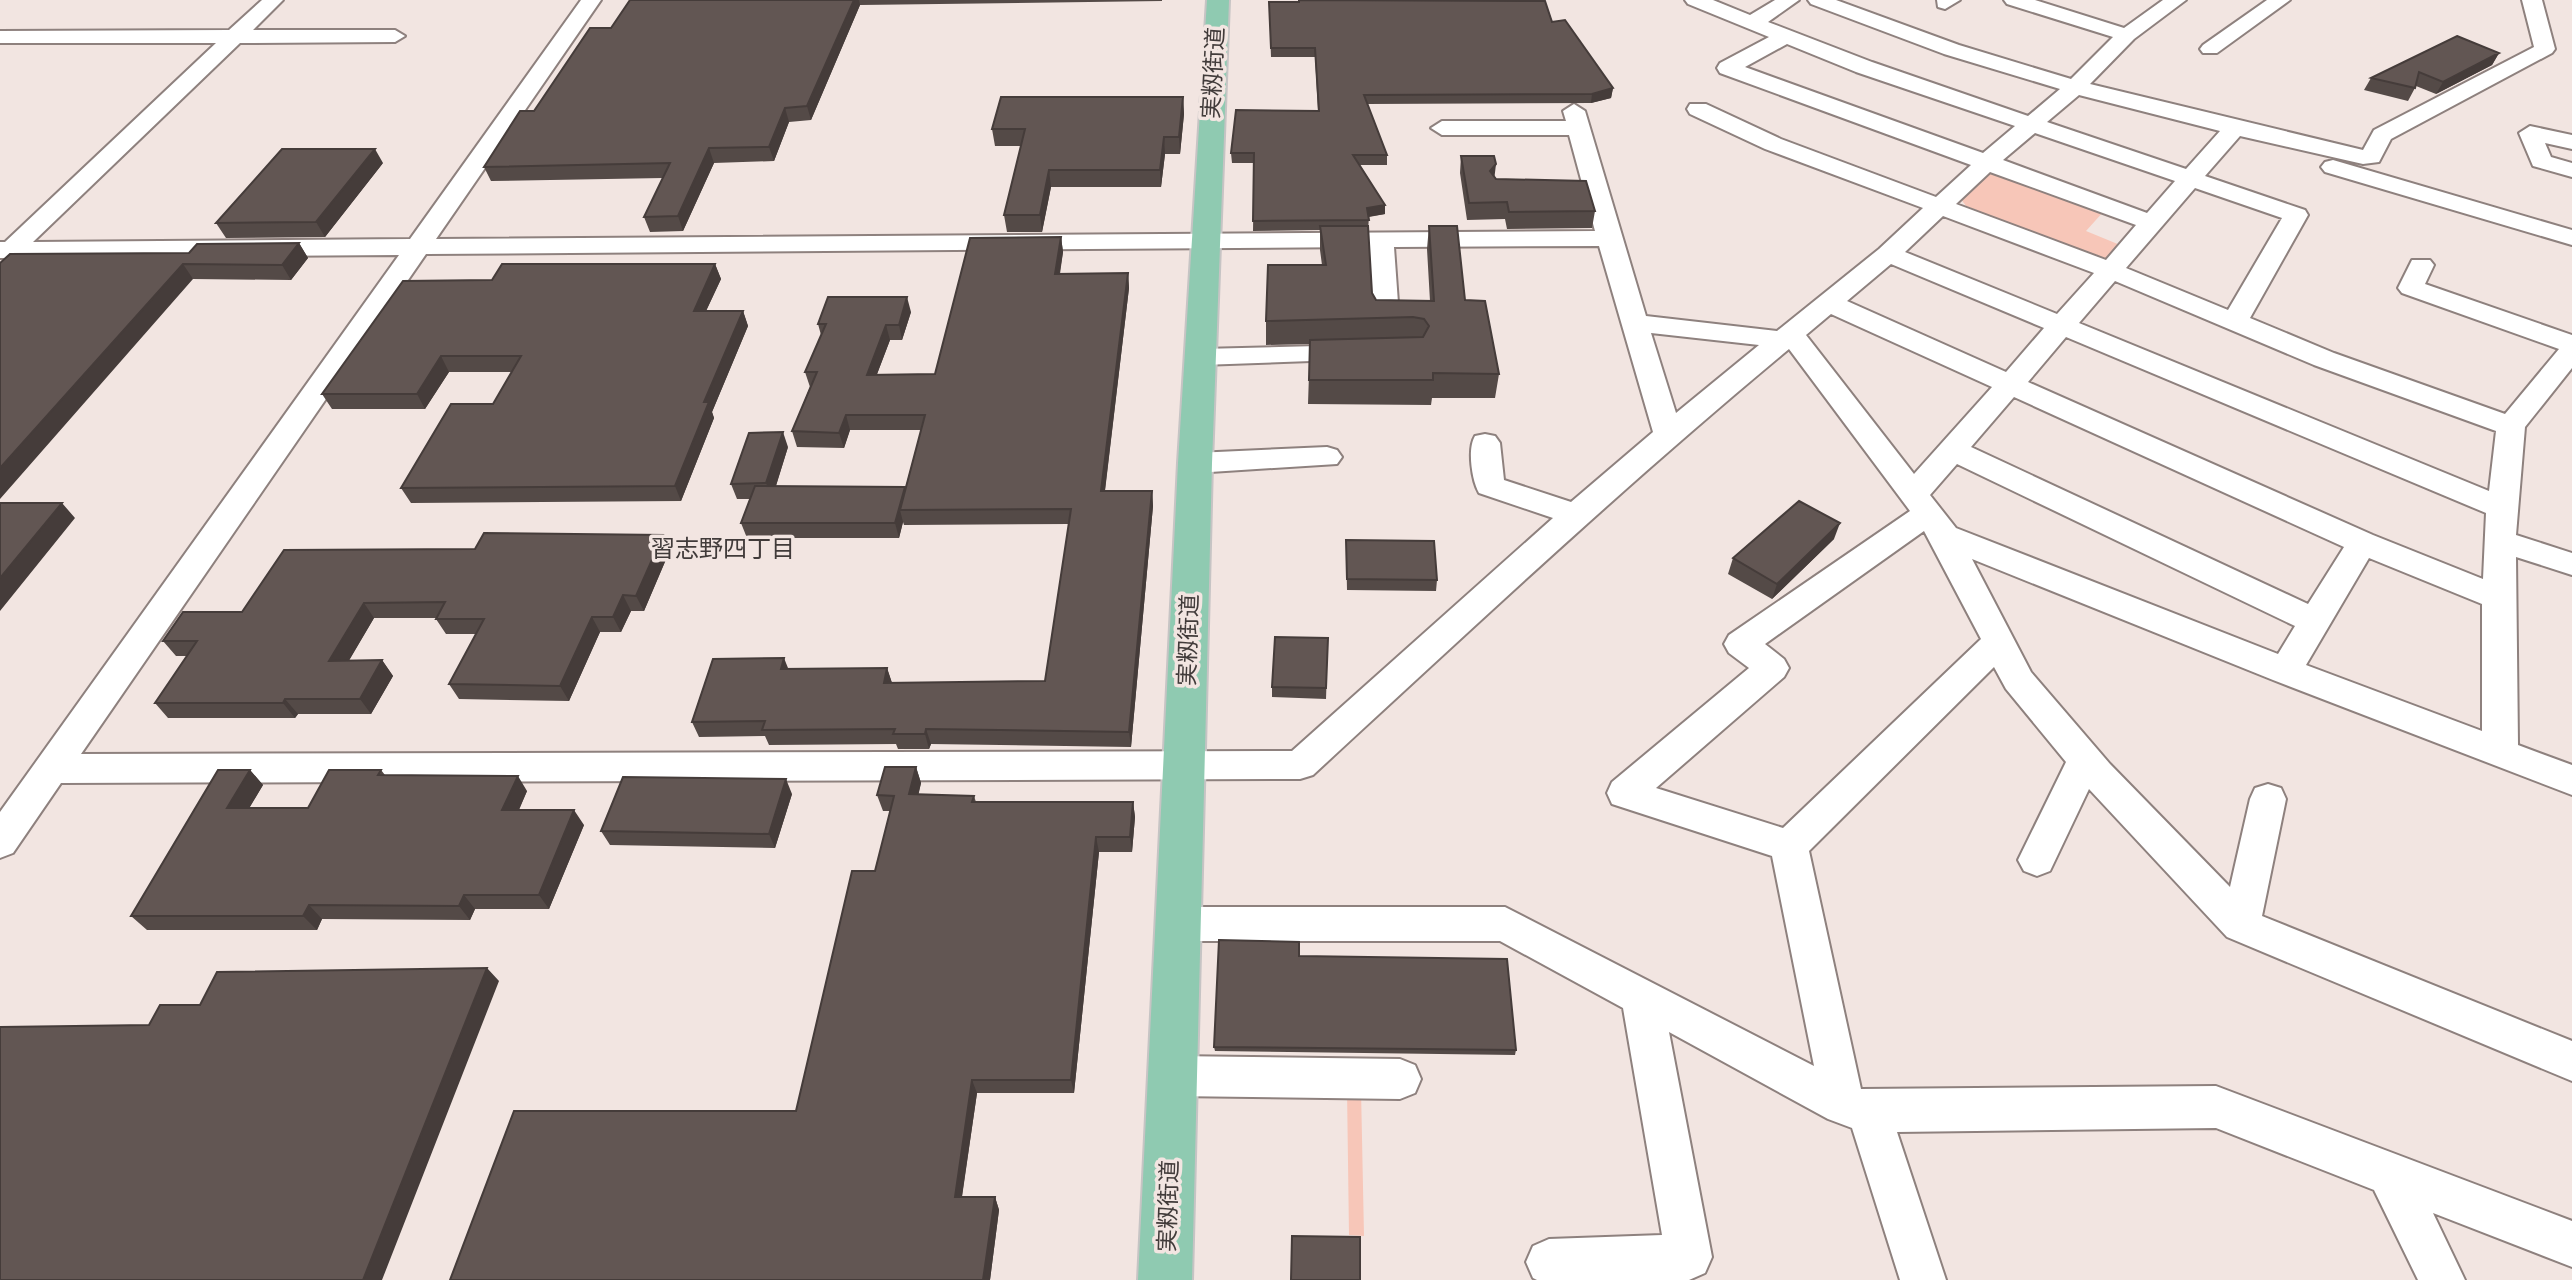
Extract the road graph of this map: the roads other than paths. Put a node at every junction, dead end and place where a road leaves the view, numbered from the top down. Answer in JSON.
{"nodes":[{"id":1,"x":273,"y":0,"type":"edge"},
{"id":2,"x":591,"y":0,"type":"edge"},
{"id":3,"x":1218,"y":0,"type":"edge"},
{"id":4,"x":1697,"y":0,"type":"edge"},
{"id":5,"x":1789,"y":0,"type":"edge"},
{"id":6,"x":1818,"y":0,"type":"edge"},
{"id":7,"x":2014,"y":0,"type":"edge"},
{"id":8,"x":2176,"y":0,"type":"edge"},
{"id":9,"x":2280,"y":0,"type":"edge"},
{"id":10,"x":2532,"y":0,"type":"edge"},
{"id":11,"x":1751,"y":23,"type":"junction"},
{"id":12,"x":2127,"y":35,"type":"junction"},
{"id":13,"x":395,"y":36,"type":"dead end"},
{"id":14,"x":1785,"y":36,"type":"junction"},
{"id":15,"x":0,"y":37,"type":"edge"},
{"id":16,"x":236,"y":37,"type":"junction"},
{"id":17,"x":2210,"y":49,"type":"dead end"},
{"id":18,"x":2074,"y":88,"type":"junction"},
{"id":19,"x":1828,"y":106,"type":"junction"},
{"id":20,"x":1698,"y":109,"type":"dead end"},
{"id":21,"x":2034,"y":123,"type":"junction"},
{"id":22,"x":1442,"y":128,"type":"dead end"},
{"id":23,"x":2248,"y":131,"type":"junction"},
{"id":24,"x":2572,"y":142,"type":"edge"},
{"id":25,"x":1773,"y":144,"type":"junction"},
{"id":26,"x":1987,"y":162,"type":"junction"},
{"id":27,"x":2572,"y":170,"type":"edge"},
{"id":28,"x":2192,"y":177,"type":"junction"},
{"id":29,"x":1567,"y":188,"type":"edge"},
{"id":30,"x":1593,"y":188,"type":"junction"},
{"id":31,"x":1942,"y":205,"type":"junction"},
{"id":32,"x":2152,"y":223,"type":"junction"},
{"id":33,"x":1609,"y":238,"type":"junction"},
{"id":34,"x":2572,"y":238,"type":"edge"},
{"id":35,"x":1381,"y":240,"type":"junction"},
{"id":36,"x":1205,"y":241,"type":"junction"},
{"id":37,"x":416,"y":247,"type":"junction"},
{"id":38,"x":6,"y":250,"type":"edge"},
{"id":39,"x":1888,"y":254,"type":"junction"},
{"id":40,"x":2421,"y":265,"type":"dead end"},
{"id":41,"x":2110,"y":270,"type":"junction"},
{"id":42,"x":1829,"y":303,"type":"junction"},
{"id":43,"x":1386,"y":317,"type":"edge"},
{"id":44,"x":2235,"y":321,"type":"junction"},
{"id":45,"x":1635,"y":323,"type":"junction"},
{"id":46,"x":2061,"y":327,"type":"junction"},
{"id":47,"x":1787,"y":338,"type":"junction"},
{"id":48,"x":2572,"y":344,"type":"edge"},
{"id":49,"x":2572,"y":350,"type":"edge"},
{"id":50,"x":1383,"y":353,"type":"edge"},
{"id":51,"x":1201,"y":357,"type":"junction"},
{"id":52,"x":2562,"y":378,"type":"edge"},
{"id":53,"x":2009,"y":385,"type":"junction"},
{"id":54,"x":2511,"y":426,"type":"junction"},
{"id":55,"x":1668,"y":434,"type":"junction"},
{"id":56,"x":1485,"y":443,"type":"dead end"},
{"id":57,"x":1952,"y":450,"type":"junction"},
{"id":58,"x":1326,"y":457,"type":"dead end"},
{"id":59,"x":1195,"y":463,"type":"junction"},
{"id":60,"x":2501,"y":508,"type":"junction"},
{"id":61,"x":1576,"y":514,"type":"junction"},
{"id":62,"x":1928,"y":515,"type":"junction"},
{"id":63,"x":2500,"y":541,"type":"junction"},
{"id":64,"x":2362,"y":543,"type":"junction"},
{"id":65,"x":2572,"y":564,"type":"edge"},
{"id":66,"x":2498,"y":598,"type":"junction"},
{"id":67,"x":2314,"y":621,"type":"junction"},
{"id":68,"x":1999,"y":642,"type":"junction"},
{"id":69,"x":2285,"y":671,"type":"junction"},
{"id":70,"x":2500,"y":752,"type":"junction"},
{"id":71,"x":2085,"y":759,"type":"junction"},
{"id":72,"x":1185,"y":766,"type":"junction"},
{"id":73,"x":51,"y":769,"type":"junction"},
{"id":74,"x":2572,"y":780,"type":"edge"},
{"id":75,"x":2268,"y":799,"type":"dead end"},
{"id":76,"x":0,"y":842,"type":"edge"},
{"id":77,"x":1789,"y":846,"type":"junction"},
{"id":78,"x":2037,"y":860,"type":"dead end"},
{"id":79,"x":1180,"y":924,"type":"junction"},
{"id":80,"x":2241,"y":925,"type":"junction"},
{"id":81,"x":1642,"y":999,"type":"junction"},
{"id":82,"x":2572,"y":1061,"type":"edge"},
{"id":83,"x":1173,"y":1076,"type":"junction"},
{"id":84,"x":1400,"y":1079,"type":"dead end"},
{"id":85,"x":1856,"y":1108,"type":"junction"},
{"id":86,"x":2390,"y":1174,"type":"junction"},
{"id":87,"x":2572,"y":1244,"type":"edge"},
{"id":88,"x":1549,"y":1262,"type":"dead end"},
{"id":89,"x":1165,"y":1280,"type":"edge"},
{"id":90,"x":1923,"y":1280,"type":"edge"},
{"id":91,"x":2442,"y":1280,"type":"edge"}],
"edges":[{"from":1,"to":16,"type":"street"},
{"from":2,"to":37,"type":"street"},
{"from":3,"to":36,"type":"main road","name":"実籾街道"},
{"from":4,"to":11,"type":"street"},
{"from":5,"to":11,"type":"street"},
{"from":6,"to":18,"type":"street"},
{"from":7,"to":12,"type":"street"},
{"from":8,"to":12,"type":"street"},
{"from":9,"to":17,"type":"street"},
{"from":10,"to":23,"type":"street"},
{"from":11,"to":14,"type":"street"},
{"from":12,"to":18,"type":"street"},
{"from":13,"to":16,"type":"street"},
{"from":14,"to":19,"type":"street"},
{"from":14,"to":21,"type":"street"},
{"from":15,"to":16,"type":"street"},
{"from":16,"to":38,"type":"street"},
{"from":18,"to":21,"type":"street"},
{"from":18,"to":23,"type":"street"},
{"from":19,"to":25,"type":"street"},
{"from":19,"to":26,"type":"street"},
{"from":20,"to":25,"type":"street"},
{"from":21,"to":26,"type":"street"},
{"from":21,"to":28,"type":"street"},
{"from":22,"to":30,"type":"street"},
{"from":23,"to":28,"type":"street"},
{"from":23,"to":34,"type":"street"},
{"from":24,"to":27,"type":"street"},
{"from":25,"to":31,"type":"street"},
{"from":26,"to":31,"type":"street"},
{"from":26,"to":32,"type":"street"},
{"from":28,"to":32,"type":"street"},
{"from":28,"to":44,"type":"street"},
{"from":29,"to":30,"type":"street"},
{"from":30,"to":33,"type":"street"},
{"from":31,"to":39,"type":"street"},
{"from":31,"to":41,"type":"street"},
{"from":32,"to":41,"type":"street"},
{"from":33,"to":35,"type":"street"},
{"from":33,"to":45,"type":"street"},
{"from":35,"to":36,"type":"street"},
{"from":35,"to":43,"type":"street"},
{"from":36,"to":37,"type":"street"},
{"from":36,"to":51,"type":"main road","name":"実籾街道"},
{"from":37,"to":38,"type":"street"},
{"from":37,"to":73,"type":"street"},
{"from":39,"to":42,"type":"street"},
{"from":39,"to":46,"type":"street"},
{"from":40,"to":48,"type":"street"},
{"from":41,"to":44,"type":"street"},
{"from":41,"to":46,"type":"street"},
{"from":42,"to":47,"type":"street"},
{"from":42,"to":53,"type":"street"},
{"from":44,"to":54,"type":"street"},
{"from":45,"to":47,"type":"street"},
{"from":45,"to":55,"type":"street"},
{"from":46,"to":53,"type":"street"},
{"from":46,"to":60,"type":"street"},
{"from":47,"to":55,"type":"street"},
{"from":47,"to":62,"type":"street"},
{"from":49,"to":52,"type":"street"},
{"from":50,"to":51,"type":"street"},
{"from":51,"to":59,"type":"main road","name":"実籾街道"},
{"from":52,"to":54,"type":"street"},
{"from":53,"to":57,"type":"street"},
{"from":53,"to":64,"type":"street"},
{"from":54,"to":60,"type":"street"},
{"from":55,"to":61,"type":"street"},
{"from":56,"to":61,"type":"street"},
{"from":57,"to":62,"type":"street"},
{"from":57,"to":67,"type":"street"},
{"from":58,"to":59,"type":"street"},
{"from":59,"to":72,"type":"main road","name":"実籾街道"},
{"from":60,"to":63,"type":"street"},
{"from":61,"to":72,"type":"street"},
{"from":62,"to":68,"type":"street"},
{"from":62,"to":69,"type":"street"},
{"from":62,"to":77,"type":"street"},
{"from":63,"to":65,"type":"street"},
{"from":63,"to":66,"type":"street"},
{"from":64,"to":66,"type":"street"},
{"from":64,"to":67,"type":"street"},
{"from":66,"to":70,"type":"street"},
{"from":67,"to":69,"type":"street"},
{"from":68,"to":71,"type":"street"},
{"from":68,"to":77,"type":"street"},
{"from":69,"to":70,"type":"street"},
{"from":70,"to":74,"type":"street"},
{"from":71,"to":78,"type":"street"},
{"from":71,"to":80,"type":"street"},
{"from":72,"to":73,"type":"street"},
{"from":72,"to":79,"type":"main road","name":"実籾街道"},
{"from":73,"to":76,"type":"street"},
{"from":75,"to":80,"type":"street"},
{"from":77,"to":85,"type":"street"},
{"from":79,"to":81,"type":"street"},
{"from":79,"to":83,"type":"main road","name":"実籾街道"},
{"from":80,"to":82,"type":"street"},
{"from":81,"to":85,"type":"street"},
{"from":81,"to":88,"type":"street"},
{"from":83,"to":84,"type":"street"},
{"from":83,"to":89,"type":"main road","name":"実籾街道"},
{"from":85,"to":86,"type":"street"},
{"from":85,"to":90,"type":"street"},
{"from":86,"to":87,"type":"street"},
{"from":86,"to":91,"type":"street"}]}
